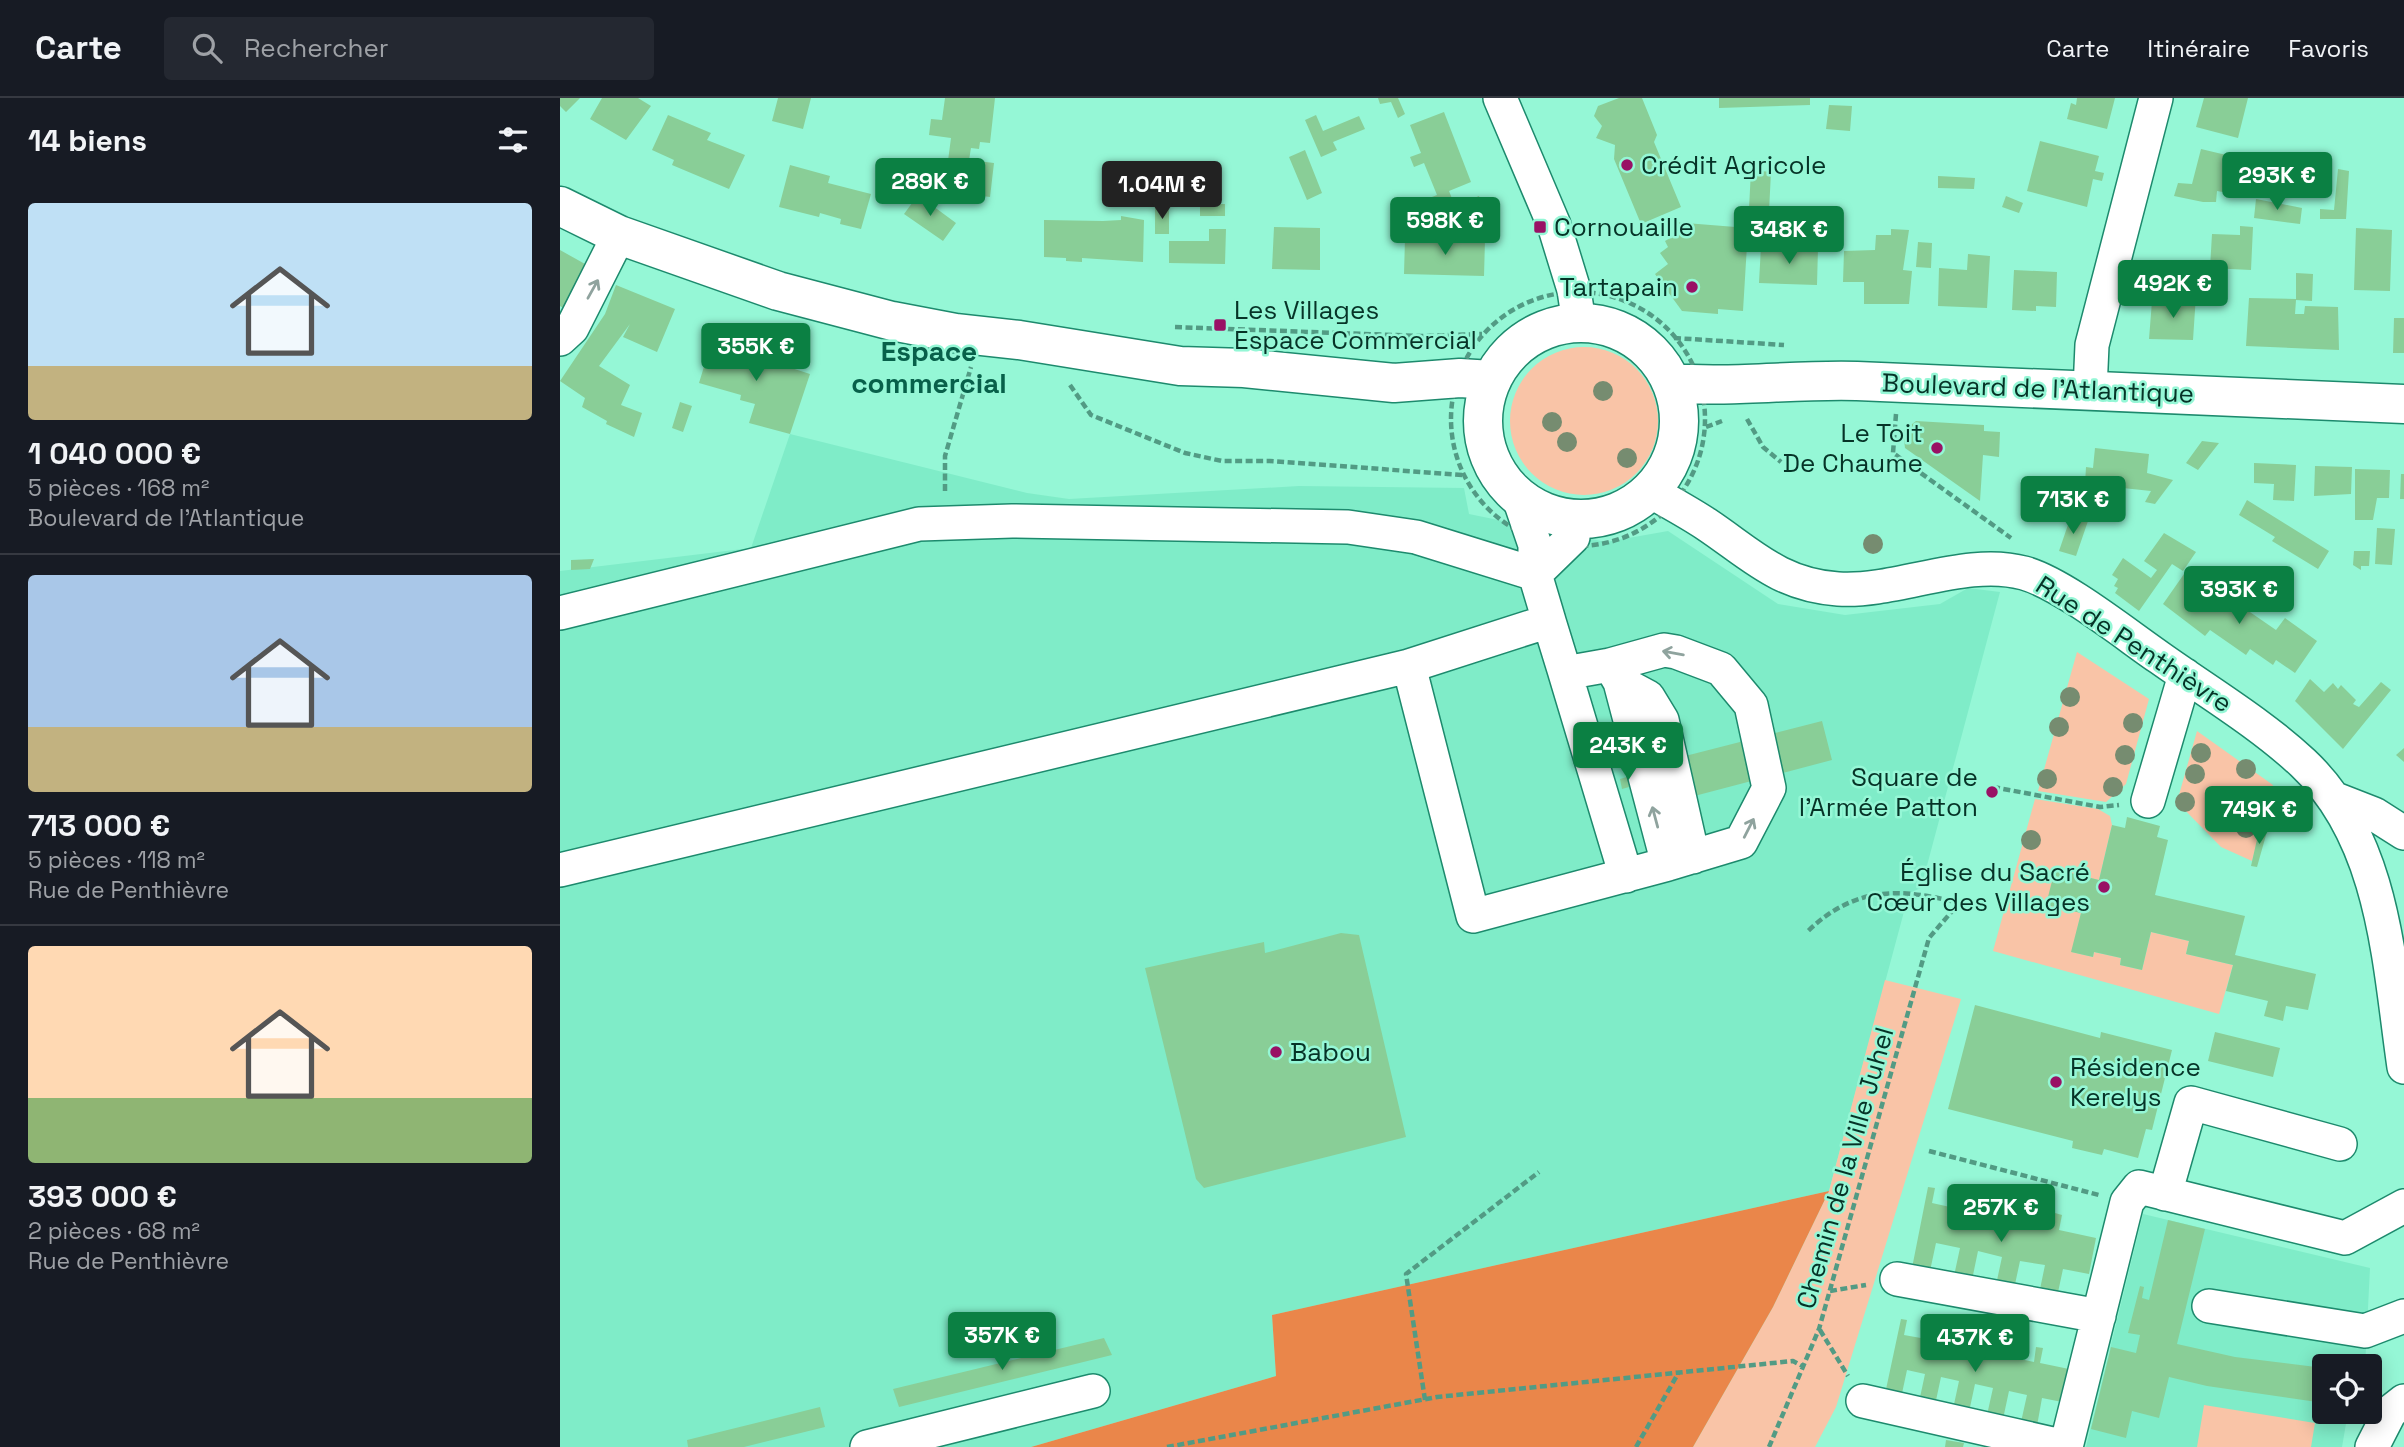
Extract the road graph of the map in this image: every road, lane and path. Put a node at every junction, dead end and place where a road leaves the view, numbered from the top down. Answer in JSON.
{"nodes":[{"id":1,"x":1500,"y":98,"type":"edge"},
{"id":2,"x":2157,"y":98,"type":"edge"},
{"id":3,"x":560,"y":206,"type":"edge"},
{"id":4,"x":620,"y":235,"type":"junction"},
{"id":5,"x":1576,"y":306,"type":"junction"},
{"id":6,"x":1165,"y":327,"type":"dead end"},
{"id":7,"x":1482,"y":334,"type":"junction"},
{"id":8,"x":560,"y":339,"type":"edge"},
{"id":9,"x":973,"y":361,"type":"dead end"},
{"id":10,"x":1476,"y":379,"type":"junction"},
{"id":11,"x":1065,"y":382,"type":"dead end"},
{"id":12,"x":1687,"y":384,"type":"junction"},
{"id":13,"x":2090,"y":390,"type":"junction"},
{"id":14,"x":2404,"y":404,"type":"edge"},
{"id":15,"x":1897,"y":412,"type":"dead end"},
{"id":16,"x":1747,"y":419,"type":"dead end"},
{"id":17,"x":1781,"y":462,"type":"dead end"},
{"id":18,"x":1463,"y":475,"type":"junction"},
{"id":19,"x":1661,"y":497,"type":"junction"},
{"id":20,"x":951,"y":523,"type":"junction"},
{"id":21,"x":1556,"y":534,"type":"junction"},
{"id":22,"x":2021,"y":545,"type":"dead end"},
{"id":23,"x":1535,"y":574,"type":"junction"},
{"id":24,"x":560,"y":613,"type":"edge"},
{"id":25,"x":1549,"y":621,"type":"junction"},
{"id":26,"x":1409,"y":666,"type":"junction"},
{"id":27,"x":1565,"y":673,"type":"junction"},
{"id":28,"x":1615,"y":674,"type":"junction"},
{"id":29,"x":2185,"y":675,"type":"junction"},
{"id":30,"x":1993,"y":788,"type":"dead end"},
{"id":31,"x":2333,"y":798,"type":"junction"},
{"id":32,"x":2148,"y":801,"type":"joint"},
{"id":33,"x":2404,"y":834,"type":"edge"},
{"id":34,"x":1680,"y":860,"type":"junction"},
{"id":35,"x":560,"y":870,"type":"edge"},
{"id":36,"x":1626,"y":876,"type":"junction"},
{"id":37,"x":1808,"y":931,"type":"dead end"},
{"id":38,"x":2404,"y":1068,"type":"edge"},
{"id":39,"x":2340,"y":1144,"type":"dead end"},
{"id":40,"x":1929,"y":1152,"type":"dead end"},
{"id":41,"x":1539,"y":1172,"type":"dead end"},
{"id":42,"x":2165,"y":1194,"type":"junction"},
{"id":43,"x":2127,"y":1202,"type":"junction"},
{"id":44,"x":2404,"y":1206,"type":"edge"},
{"id":45,"x":1898,"y":1279,"type":"dead end"},
{"id":46,"x":2209,"y":1306,"type":"dead end"},
{"id":47,"x":2404,"y":1315,"type":"edge"},
{"id":48,"x":2098,"y":1317,"type":"junction"},
{"id":49,"x":1819,"y":1329,"type":"junction"},
{"id":50,"x":1808,"y":1358,"type":"junction"},
{"id":51,"x":1793,"y":1361,"type":"junction"},
{"id":52,"x":1804,"y":1367,"type":"junction"},
{"id":53,"x":1679,"y":1372,"type":"junction"},
{"id":54,"x":1093,"y":1391,"type":"dead end"},
{"id":55,"x":1425,"y":1400,"type":"junction"},
{"id":56,"x":1863,"y":1401,"type":"joint"},
{"id":57,"x":2404,"y":1401,"type":"edge"},
{"id":58,"x":867,"y":1447,"type":"edge"},
{"id":59,"x":1167,"y":1447,"type":"edge"},
{"id":60,"x":1636,"y":1447,"type":"edge"},
{"id":61,"x":1769,"y":1447,"type":"edge"},
{"id":62,"x":2066,"y":1447,"type":"edge"},
{"id":63,"x":2372,"y":1447,"type":"edge"}],
"edges":[{"from":1,"to":5,"type":"street"},
{"from":2,"to":13,"type":"street"},
{"from":3,"to":4,"type":"main road"},
{"from":8,"to":4,"type":"street","one_way":true},
{"from":4,"to":10,"type":"main road"},
{"from":5,"to":7,"type":"path"},
{"from":5,"to":10,"type":"main road"},
{"from":5,"to":12,"type":"main road"},
{"from":5,"to":12,"type":"path"},
{"from":6,"to":7,"type":"path"},
{"from":7,"to":10,"type":"path"},
{"from":9,"to":20,"type":"path"},
{"from":10,"to":18,"type":"path"},
{"from":10,"to":21,"type":"main road"},
{"from":11,"to":18,"type":"path"},
{"from":12,"to":13,"type":"main road","name":"Boulevard de l'Atlantique"},
{"from":12,"to":19,"type":"main road"},
{"from":12,"to":19,"type":"path"},
{"from":13,"to":14,"type":"main road","name":"Boulevard de l'Atlantique"},
{"from":15,"to":22,"type":"path"},
{"from":16,"to":17,"type":"path"},
{"from":18,"to":21,"type":"path"},
{"from":19,"to":21,"type":"main road"},
{"from":19,"to":21,"type":"path"},
{"from":19,"to":29,"type":"street","name":"Rue de Penthièvre"},
{"from":20,"to":23,"type":"street"},
{"from":20,"to":24,"type":"street"},
{"from":21,"to":23,"type":"street"},
{"from":23,"to":25,"type":"street"},
{"from":25,"to":26,"type":"street"},
{"from":25,"to":27,"type":"street"},
{"from":26,"to":35,"type":"street"},
{"from":26,"to":36,"type":"street"},
{"from":27,"to":28,"type":"street"},
{"from":27,"to":36,"type":"street"},
{"from":34,"to":28,"type":"street","one_way":true},
{"from":34,"to":28,"type":"street","one_way":true},
{"from":29,"to":31,"type":"street","name":"Rue de Penthièvre"},
{"from":29,"to":32,"type":"street"},
{"from":30,"to":32,"type":"path"},
{"from":31,"to":33,"type":"street"},
{"from":31,"to":38,"type":"street","name":"Rue de Penthièvre"},
{"from":34,"to":36,"type":"street"},
{"from":37,"to":49,"type":"path","name":"Chemin de la Ville Juhel"},
{"from":39,"to":42,"type":"street"},
{"from":40,"to":43,"type":"path"},
{"from":41,"to":55,"type":"path"},
{"from":42,"to":43,"type":"street"},
{"from":42,"to":44,"type":"street"},
{"from":43,"to":48,"type":"street"},
{"from":45,"to":48,"type":"street"},
{"from":46,"to":47,"type":"street"},
{"from":48,"to":62,"type":"street"},
{"from":49,"to":50,"type":"path","name":"Chemin de la Ville Juhel"},
{"from":49,"to":56,"type":"path"},
{"from":50,"to":51,"type":"path"},
{"from":50,"to":52,"type":"path","name":"Chemin de la Ville Juhel"},
{"from":51,"to":52,"type":"path"},
{"from":51,"to":53,"type":"path"},
{"from":52,"to":61,"type":"path","name":"Chemin de la Ville Juhel"},
{"from":53,"to":55,"type":"path"},
{"from":53,"to":60,"type":"path"},
{"from":54,"to":58,"type":"street"},
{"from":55,"to":59,"type":"path"},
{"from":56,"to":62,"type":"street"},
{"from":57,"to":63,"type":"street"}]}
